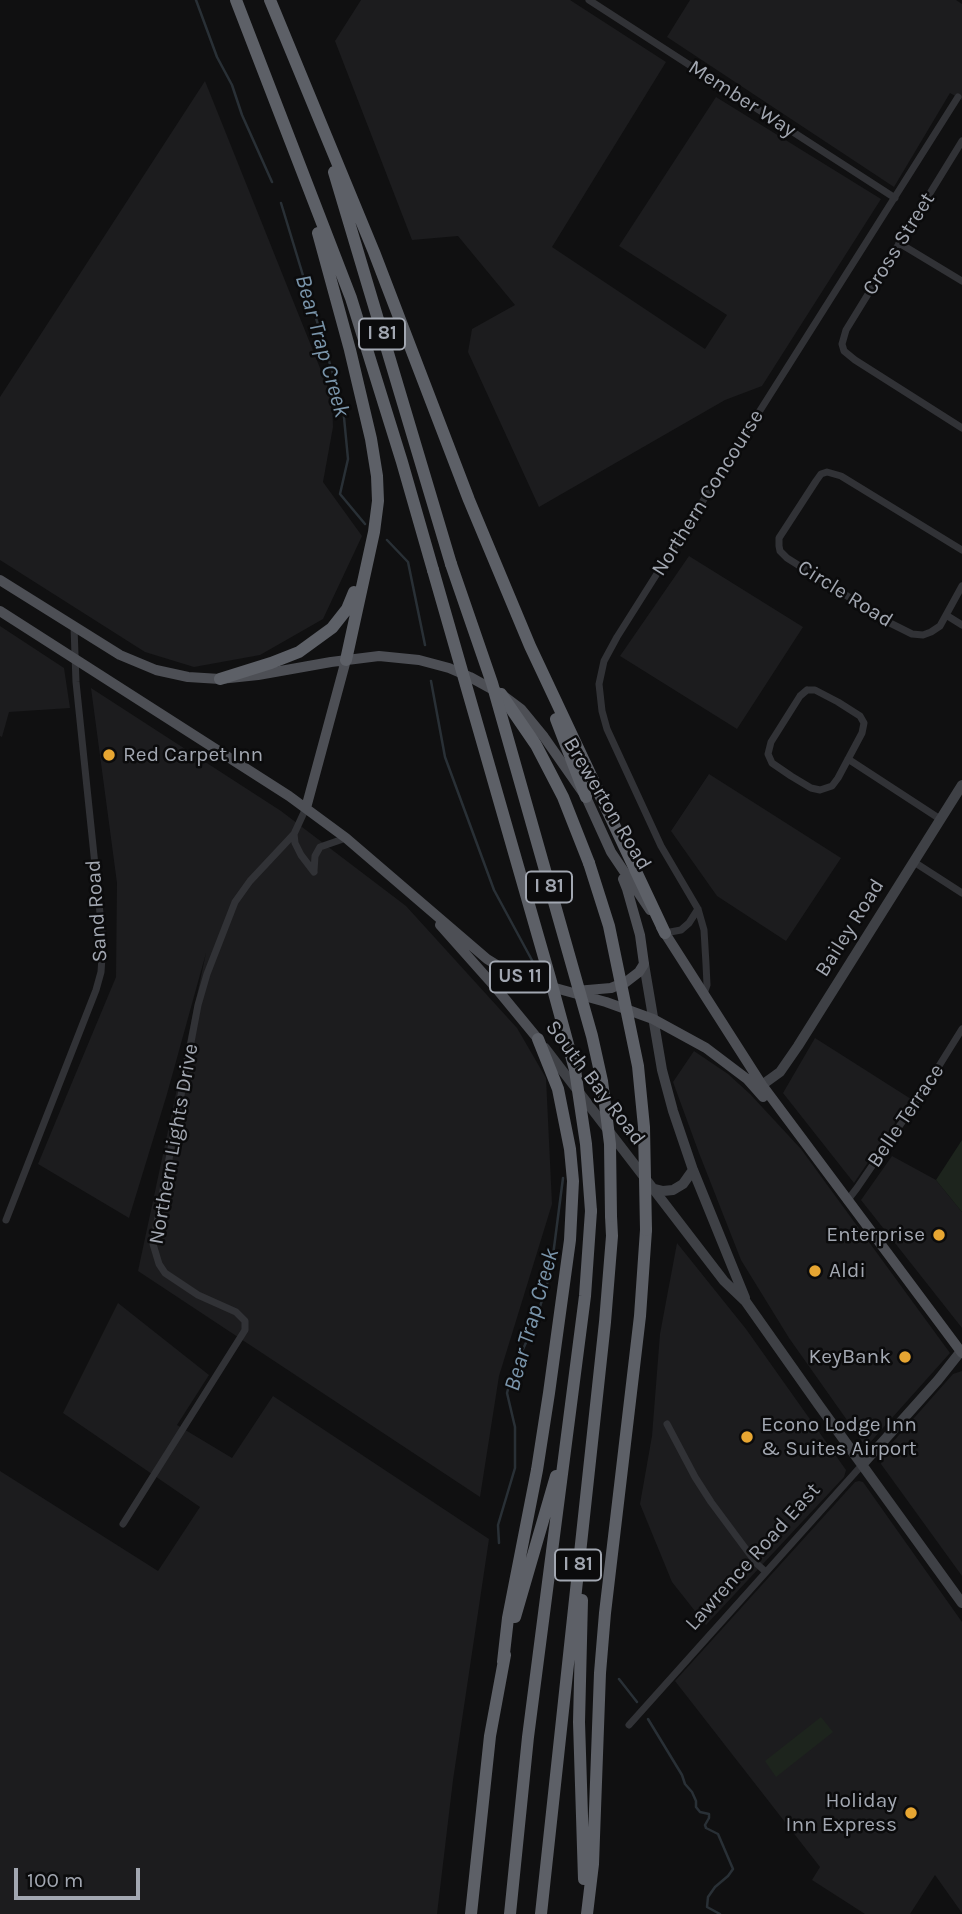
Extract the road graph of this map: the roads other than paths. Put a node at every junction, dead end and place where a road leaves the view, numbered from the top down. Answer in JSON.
{"nodes":[{"id":1,"x":236,"y":0,"type":"edge"},
{"id":2,"x":270,"y":0,"type":"edge"},
{"id":3,"x":589,"y":0,"type":"edge"},
{"id":4,"x":958,"y":97,"type":"dead end"},
{"id":5,"x":314,"y":103,"type":"junction"},
{"id":6,"x":962,"y":141,"type":"edge"},
{"id":7,"x":301,"y":168,"type":"junction"},
{"id":8,"x":895,"y":198,"type":"junction"},
{"id":9,"x":900,"y":243,"type":"junction"},
{"id":10,"x":962,"y":281,"type":"edge"},
{"id":11,"x":962,"y":428,"type":"edge"},
{"id":12,"x":962,"y":550,"type":"edge"},
{"id":13,"x":368,"y":559,"type":"junction"},
{"id":14,"x":0,"y":580,"type":"edge"},
{"id":15,"x":962,"y":586,"type":"edge"},
{"id":16,"x":0,"y":611,"type":"edge"},
{"id":17,"x":946,"y":615,"type":"junction"},
{"id":18,"x":962,"y":625,"type":"edge"},
{"id":19,"x":74,"y":627,"type":"junction"},
{"id":20,"x":530,"y":646,"type":"junction"},
{"id":21,"x":75,"y":660,"type":"junction"},
{"id":22,"x":346,"y":660,"type":"junction"},
{"id":23,"x":220,"y":679,"type":"junction"},
{"id":24,"x":501,"y":694,"type":"junction"},
{"id":25,"x":848,"y":760,"type":"junction"},
{"id":26,"x":962,"y":785,"type":"edge"},
{"id":27,"x":586,"y":797,"type":"junction"},
{"id":28,"x":306,"y":808,"type":"junction"},
{"id":29,"x":940,"y":819,"type":"junction"},
{"id":30,"x":294,"y":834,"type":"junction"},
{"id":31,"x":346,"y":838,"type":"junction"},
{"id":32,"x":611,"y":852,"type":"junction"},
{"id":33,"x":914,"y":862,"type":"junction"},
{"id":34,"x":410,"y":892,"type":"junction"},
{"id":35,"x":962,"y":893,"type":"edge"},
{"id":36,"x":698,"y":909,"type":"junction"},
{"id":37,"x":665,"y":933,"type":"junction"},
{"id":38,"x":644,"y":964,"type":"junction"},
{"id":39,"x":566,"y":991,"type":"junction"},
{"id":40,"x":703,"y":995,"type":"junction"},
{"id":41,"x":653,"y":1019,"type":"junction"},
{"id":42,"x":962,"y":1029,"type":"edge"},
{"id":43,"x":538,"y":1039,"type":"junction"},
{"id":44,"x":747,"y":1079,"type":"junction"},
{"id":45,"x":762,"y":1085,"type":"junction"},
{"id":46,"x":804,"y":1143,"type":"junction"},
{"id":47,"x":693,"y":1170,"type":"junction"},
{"id":48,"x":651,"y":1188,"type":"junction"},
{"id":49,"x":847,"y":1200,"type":"junction"},
{"id":50,"x":6,"y":1220,"type":"dead end"},
{"id":51,"x":746,"y":1302,"type":"junction"},
{"id":52,"x":962,"y":1351,"type":"edge"},
{"id":53,"x":667,"y":1424,"type":"dead end"},
{"id":54,"x":568,"y":1436,"type":"junction"},
{"id":55,"x":862,"y":1465,"type":"junction"},
{"id":56,"x":583,"y":1520,"type":"junction"},
{"id":57,"x":123,"y":1524,"type":"dead end"},
{"id":58,"x":765,"y":1572,"type":"junction"},
{"id":59,"x":962,"y":1603,"type":"edge"},
{"id":60,"x":503,"y":1662,"type":"junction"},
{"id":61,"x":629,"y":1725,"type":"dead end"},
{"id":62,"x":469,"y":1914,"type":"edge"},
{"id":63,"x":510,"y":1914,"type":"edge"},
{"id":64,"x":541,"y":1914,"type":"edge"},
{"id":65,"x":585,"y":1914,"type":"edge"}],
"edges":[{"from":1,"to":7,"type":"highway","number":"I 81"},
{"from":2,"to":5,"type":"highway","number":"I 81"},
{"from":3,"to":8,"type":"street","name":"Member Way"},
{"from":4,"to":8,"type":"street","name":"Northern Concourse"},
{"from":5,"to":20,"type":"highway"},
{"from":5,"to":56,"type":"highway","number":"I 81","bridge":true},
{"from":6,"to":9,"type":"street","name":"Cross Street"},
{"from":7,"to":13,"type":"highway"},
{"from":7,"to":54,"type":"highway","number":"I 81","bridge":true},
{"from":8,"to":36,"type":"street","name":"Northern Concourse"},
{"from":9,"to":10,"type":"street"},
{"from":9,"to":11,"type":"street","name":"Cross Street"},
{"from":12,"to":17,"type":"street","name":"Circle Road"},
{"from":13,"to":22,"type":"highway"},
{"from":13,"to":23,"type":"highway"},
{"from":14,"to":19,"type":"main road","name":"Brewerton Road","number":"US 11"},
{"from":15,"to":17,"type":"street","name":"Circle Road"},
{"from":16,"to":21,"type":"main road","name":"Brewerton Road","number":"US 11"},
{"from":17,"to":18,"type":"street"},
{"from":19,"to":21,"type":"street","name":"Sand Road"},
{"from":19,"to":23,"type":"main road","name":"Brewerton Road","number":"US 11"},
{"from":20,"to":27,"type":"highway"},
{"from":20,"to":37,"type":"highway"},
{"from":21,"to":28,"type":"main road","name":"Brewerton Road","number":"US 11"},
{"from":21,"to":50,"type":"street","name":"Sand Road"},
{"from":22,"to":23,"type":"main road","name":"Brewerton Road","number":"US 11"},
{"from":22,"to":24,"type":"main road","name":"Brewerton Road","number":"US 11"},
{"from":22,"to":28,"type":"main road"},
{"from":24,"to":27,"type":"main road","name":"Brewerton Road","number":"US 11"},
{"from":24,"to":65,"type":"highway","bridge":true},
{"from":25,"to":25,"type":"street"},
{"from":25,"to":29,"type":"street"},
{"from":26,"to":29,"type":"main road","name":"Bailey Road"},
{"from":27,"to":32,"type":"main road","name":"Brewerton Road","number":"US 11"},
{"from":28,"to":30,"type":"street"},
{"from":28,"to":31,"type":"main road","name":"Brewerton Road","number":"US 11"},
{"from":29,"to":33,"type":"main road","name":"Bailey Road"},
{"from":30,"to":31,"type":"street"},
{"from":30,"to":57,"type":"street","name":"Northern Lights Drive"},
{"from":31,"to":34,"type":"main road","name":"Brewerton Road","number":"US 11"},
{"from":32,"to":37,"type":"main road","name":"Brewerton Road","number":"US 11"},
{"from":32,"to":38,"type":"main road","name":"South Bay Road"},
{"from":33,"to":35,"type":"street"},
{"from":33,"to":45,"type":"main road","name":"Bailey Road"},
{"from":34,"to":39,"type":"main road","name":"Brewerton Road","number":"US 11"},
{"from":34,"to":43,"type":"main road","name":"South Bay Road"},
{"from":36,"to":37,"type":"street"},
{"from":36,"to":40,"type":"street","name":"Northern Concourse"},
{"from":37,"to":40,"type":"main road","name":"Brewerton Road","number":"US 11"},
{"from":38,"to":39,"type":"main road"},
{"from":38,"to":41,"type":"main road","name":"South Bay Road"},
{"from":39,"to":41,"type":"main road","name":"Brewerton Road","number":"US 11"},
{"from":40,"to":45,"type":"main road","name":"Brewerton Road","number":"US 11"},
{"from":41,"to":44,"type":"main road","name":"Brewerton Road","number":"US 11"},
{"from":41,"to":47,"type":"main road","name":"South Bay Road"},
{"from":42,"to":49,"type":"street","name":"Belle Terrace"},
{"from":43,"to":48,"type":"main road","name":"South Bay Road"},
{"from":43,"to":60,"type":"highway"},
{"from":44,"to":45,"type":"main road"},
{"from":44,"to":46,"type":"main road","name":"Brewerton Road","number":"US 11"},
{"from":45,"to":46,"type":"main road","name":"Brewerton Road","number":"US 11"},
{"from":46,"to":49,"type":"main road","name":"Brewerton Road","number":"US 11"},
{"from":47,"to":48,"type":"main road"},
{"from":47,"to":51,"type":"main road","name":"South Bay Road"},
{"from":48,"to":51,"type":"main road","name":"South Bay Road"},
{"from":49,"to":52,"type":"main road","name":"Brewerton Road","number":"US 11"},
{"from":51,"to":55,"type":"main road","name":"South Bay Road"},
{"from":52,"to":55,"type":"main road","name":"Lawrence Road East"},
{"from":53,"to":58,"type":"street"},
{"from":54,"to":60,"type":"highway"},
{"from":54,"to":63,"type":"highway","number":"I 81"},
{"from":55,"to":58,"type":"street","name":"Lawrence Road East"},
{"from":55,"to":59,"type":"main road","name":"South Bay Road"},
{"from":56,"to":64,"type":"highway","number":"I 81"},
{"from":56,"to":65,"type":"highway"},
{"from":58,"to":61,"type":"street","name":"Lawrence Road East"},
{"from":60,"to":62,"type":"highway"}]}
